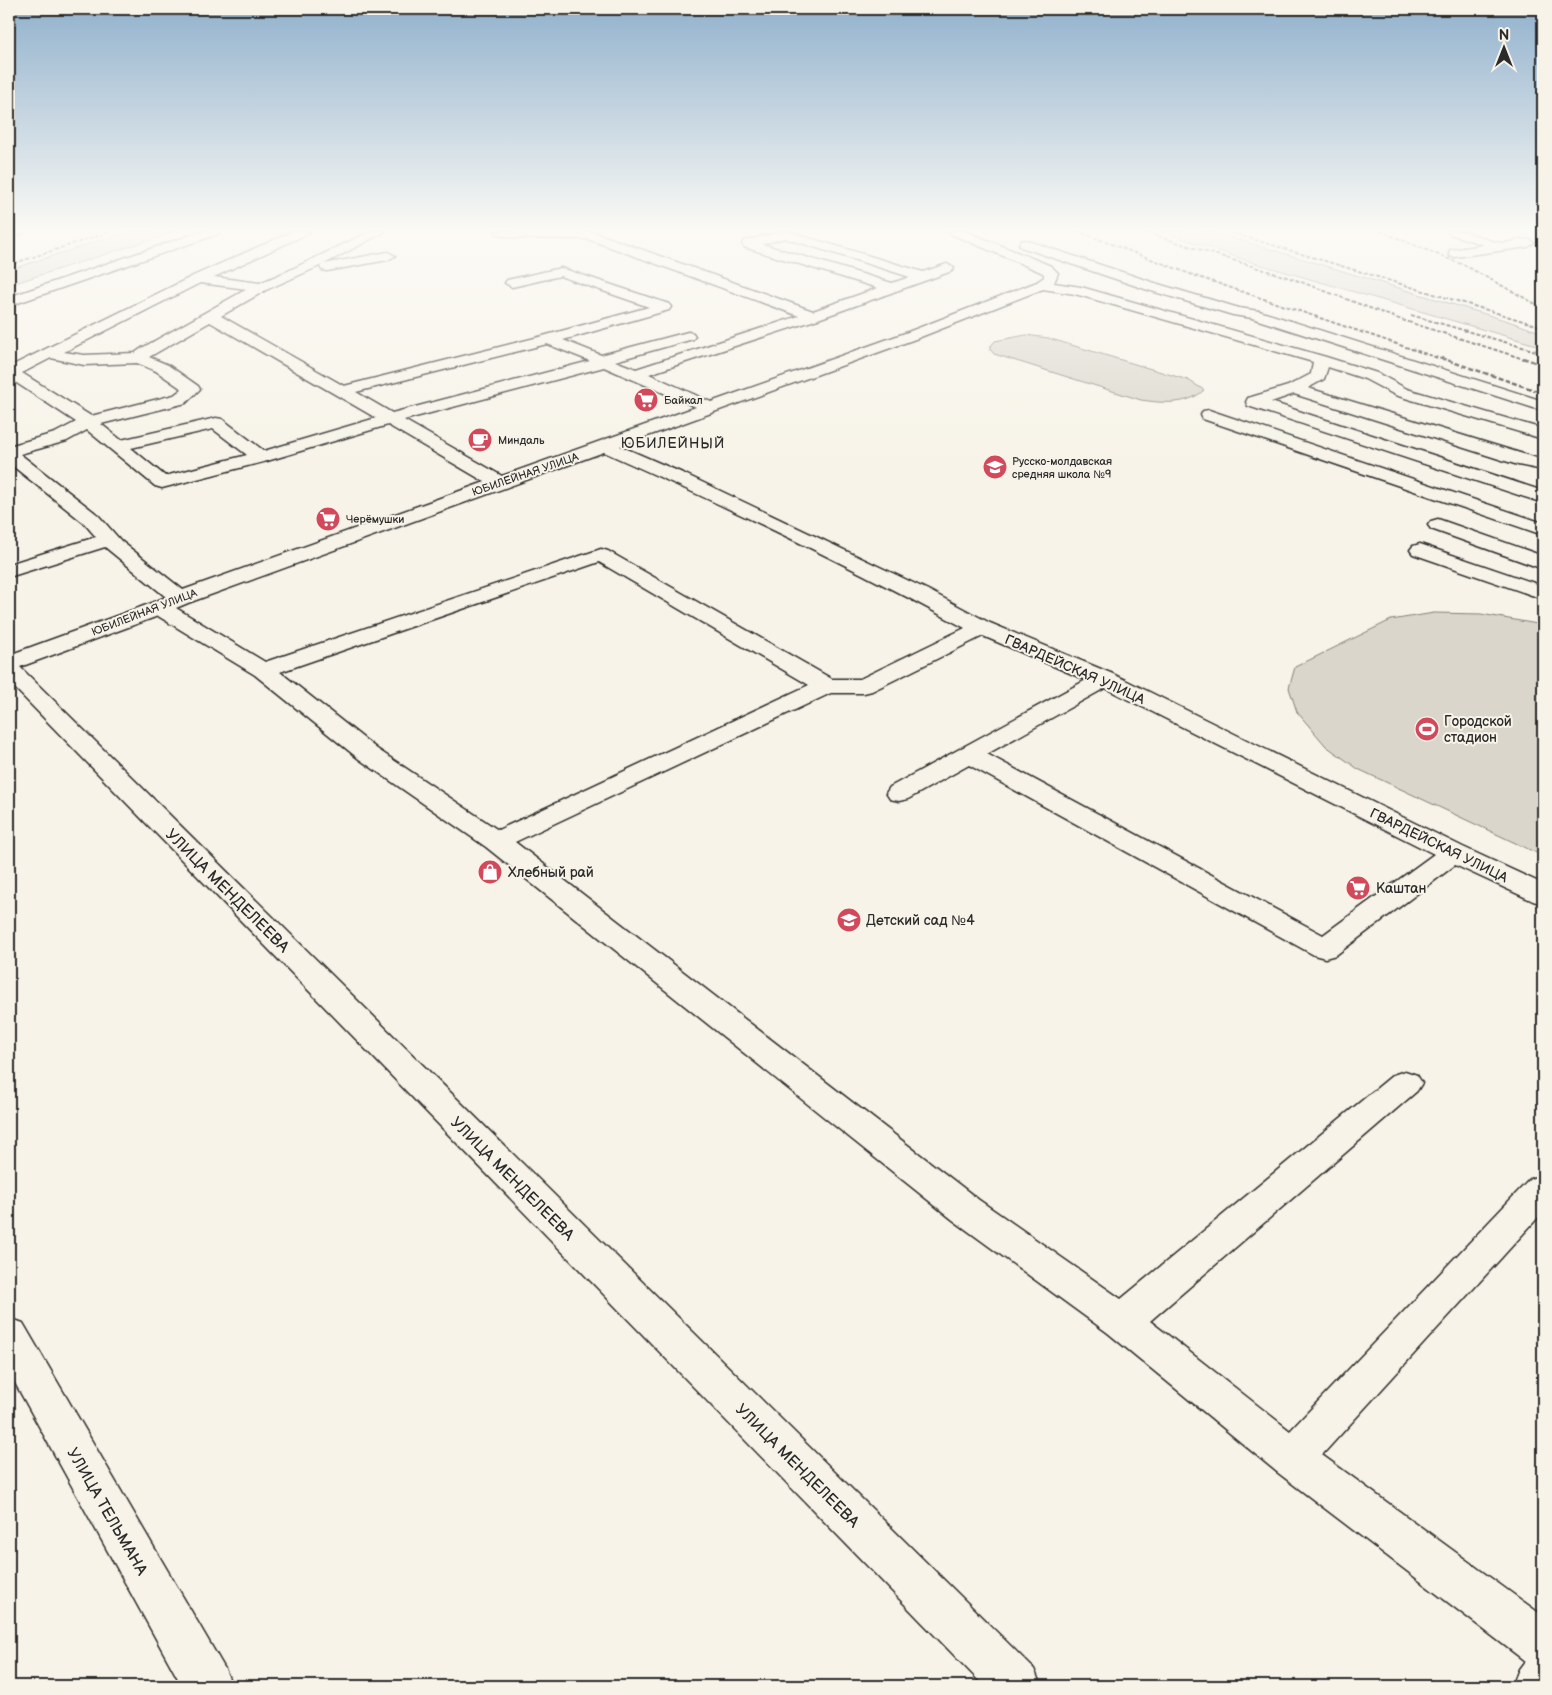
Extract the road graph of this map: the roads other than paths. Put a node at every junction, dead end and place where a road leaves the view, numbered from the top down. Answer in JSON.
{"nodes":[{"id":1,"x":135,"y":310,"type":"edge"},
{"id":2,"x":221,"y":310,"type":"edge"},
{"id":3,"x":653,"y":310,"type":"edge"},
{"id":4,"x":797,"y":310,"type":"edge"},
{"id":5,"x":829,"y":310,"type":"edge"},
{"id":6,"x":977,"y":310,"type":"edge"},
{"id":7,"x":1139,"y":310,"type":"edge"},
{"id":8,"x":1232,"y":310,"type":"edge"},
{"id":9,"x":211,"y":316,"type":"junction"},
{"id":10,"x":813,"y":316,"type":"junction"},
{"id":11,"x":688,"y":336,"type":"dead end"},
{"id":12,"x":548,"y":339,"type":"junction"},
{"id":13,"x":47,"y":353,"type":"junction"},
{"id":14,"x":139,"y":358,"type":"junction"},
{"id":15,"x":603,"y":361,"type":"junction"},
{"id":16,"x":1319,"y":368,"type":"junction"},
{"id":17,"x":9,"y":372,"type":"edge"},
{"id":18,"x":635,"y":374,"type":"junction"},
{"id":19,"x":1337,"y":383,"type":"dead end"},
{"id":20,"x":1294,"y":389,"type":"junction"},
{"id":21,"x":342,"y":391,"type":"junction"},
{"id":22,"x":1543,"y":406,"type":"edge"},
{"id":23,"x":709,"y":407,"type":"junction"},
{"id":24,"x":1209,"y":415,"type":"dead end"},
{"id":25,"x":389,"y":419,"type":"junction"},
{"id":26,"x":88,"y":422,"type":"junction"},
{"id":27,"x":1512,"y":425,"type":"junction"},
{"id":28,"x":1543,"y":434,"type":"edge"},
{"id":29,"x":117,"y":446,"type":"junction"},
{"id":30,"x":604,"y":446,"type":"junction"},
{"id":31,"x":9,"y":453,"type":"edge"},
{"id":32,"x":1543,"y":456,"type":"edge"},
{"id":33,"x":261,"y":457,"type":"junction"},
{"id":34,"x":1543,"y":465,"type":"edge"},
{"id":35,"x":500,"y":483,"type":"junction"},
{"id":36,"x":1543,"y":497,"type":"edge"},
{"id":37,"x":1438,"y":525,"type":"dead end"},
{"id":38,"x":1543,"y":529,"type":"edge"},
{"id":39,"x":109,"y":539,"type":"junction"},
{"id":40,"x":1420,"y":550,"type":"dead end"},
{"id":41,"x":1543,"y":563,"type":"edge"},
{"id":42,"x":9,"y":571,"type":"edge"},
{"id":43,"x":1543,"y":594,"type":"edge"},
{"id":44,"x":170,"y":603,"type":"junction"},
{"id":45,"x":982,"y":628,"type":"junction"},
{"id":46,"x":9,"y":663,"type":"edge"},
{"id":47,"x":9,"y":669,"type":"edge"},
{"id":48,"x":263,"y":670,"type":"junction"},
{"id":49,"x":1105,"y":680,"type":"junction"},
{"id":50,"x":827,"y":686,"type":"junction"},
{"id":51,"x":968,"y":754,"type":"junction"},
{"id":52,"x":899,"y":793,"type":"dead end"},
{"id":53,"x":496,"y":841,"type":"junction"},
{"id":54,"x":1453,"y":853,"type":"junction"},
{"id":55,"x":1543,"y":895,"type":"edge"},
{"id":56,"x":1405,"y":1083,"type":"dead end"},
{"id":57,"x":1543,"y":1189,"type":"edge"},
{"id":58,"x":1122,"y":1321,"type":"junction"},
{"id":59,"x":9,"y":1336,"type":"edge"},
{"id":60,"x":1292,"y":1458,"type":"junction"},
{"id":61,"x":1543,"y":1644,"type":"edge"},
{"id":62,"x":1543,"y":1676,"type":"edge"},
{"id":63,"x":208,"y":1686,"type":"edge"},
{"id":64,"x":1017,"y":1686,"type":"edge"},
{"id":65,"x":1536,"y":1686,"type":"edge"}],
"edges":[{"from":1,"to":13,"type":"street"},
{"from":2,"to":9,"type":"street"},
{"from":3,"to":12,"type":"street"},
{"from":4,"to":10,"type":"street"},
{"from":5,"to":10,"type":"street"},
{"from":6,"to":23,"type":"street","name":"ЮБИЛЕЙНАЯ УЛИЦА"},
{"from":7,"to":16,"type":"street"},
{"from":8,"to":22,"type":"street"},
{"from":9,"to":14,"type":"street"},
{"from":9,"to":21,"type":"street"},
{"from":10,"to":18,"type":"street"},
{"from":11,"to":15,"type":"street"},
{"from":12,"to":15,"type":"street"},
{"from":12,"to":21,"type":"street"},
{"from":13,"to":14,"type":"street"},
{"from":13,"to":17,"type":"street"},
{"from":14,"to":26,"type":"street"},
{"from":15,"to":18,"type":"street"},
{"from":15,"to":25,"type":"street"},
{"from":16,"to":19,"type":"street"},
{"from":16,"to":20,"type":"street"},
{"from":16,"to":27,"type":"street"},
{"from":17,"to":26,"type":"street"},
{"from":18,"to":23,"type":"street"},
{"from":20,"to":34,"type":"street"},
{"from":20,"to":36,"type":"street"},
{"from":21,"to":25,"type":"street"},
{"from":23,"to":30,"type":"street","name":"ЮБИЛЕЙНАЯ УЛИЦА"},
{"from":24,"to":38,"type":"street"},
{"from":25,"to":33,"type":"street"},
{"from":25,"to":35,"type":"street"},
{"from":26,"to":29,"type":"street"},
{"from":26,"to":31,"type":"street"},
{"from":27,"to":28,"type":"street"},
{"from":27,"to":32,"type":"street"},
{"from":29,"to":33,"type":"street"},
{"from":29,"to":33,"type":"street"},
{"from":30,"to":35,"type":"street","name":"ЮБИЛЕЙНАЯ УЛИЦА"},
{"from":30,"to":45,"type":"street","name":"ГВАРДЕЙСКАЯ УЛИЦА"},
{"from":31,"to":39,"type":"street"},
{"from":35,"to":44,"type":"street","name":"ЮБИЛЕЙНАЯ УЛИЦА"},
{"from":37,"to":41,"type":"street"},
{"from":39,"to":42,"type":"street"},
{"from":39,"to":44,"type":"street"},
{"from":40,"to":43,"type":"street"},
{"from":44,"to":46,"type":"street","name":"ЮБИЛЕЙНАЯ УЛИЦА"},
{"from":44,"to":48,"type":"street"},
{"from":45,"to":49,"type":"street","name":"ГВАРДЕЙСКАЯ УЛИЦА"},
{"from":45,"to":50,"type":"street"},
{"from":47,"to":64,"type":"street","name":"УЛИЦА МЕНДЕЛЕЕВА"},
{"from":48,"to":50,"type":"street"},
{"from":48,"to":53,"type":"street"},
{"from":49,"to":51,"type":"street"},
{"from":49,"to":54,"type":"street","name":"ГВАРДЕЙСКАЯ УЛИЦА"},
{"from":50,"to":53,"type":"street"},
{"from":51,"to":52,"type":"street"},
{"from":51,"to":54,"type":"street"},
{"from":53,"to":58,"type":"street"},
{"from":54,"to":55,"type":"street","name":"ГВАРДЕЙСКАЯ УЛИЦА"},
{"from":56,"to":58,"type":"street"},
{"from":57,"to":60,"type":"street"},
{"from":58,"to":60,"type":"street"},
{"from":59,"to":63,"type":"street","name":"УЛИЦА ТЕЛЬМАНА"},
{"from":60,"to":61,"type":"street"},
{"from":62,"to":65,"type":"street"}]}
